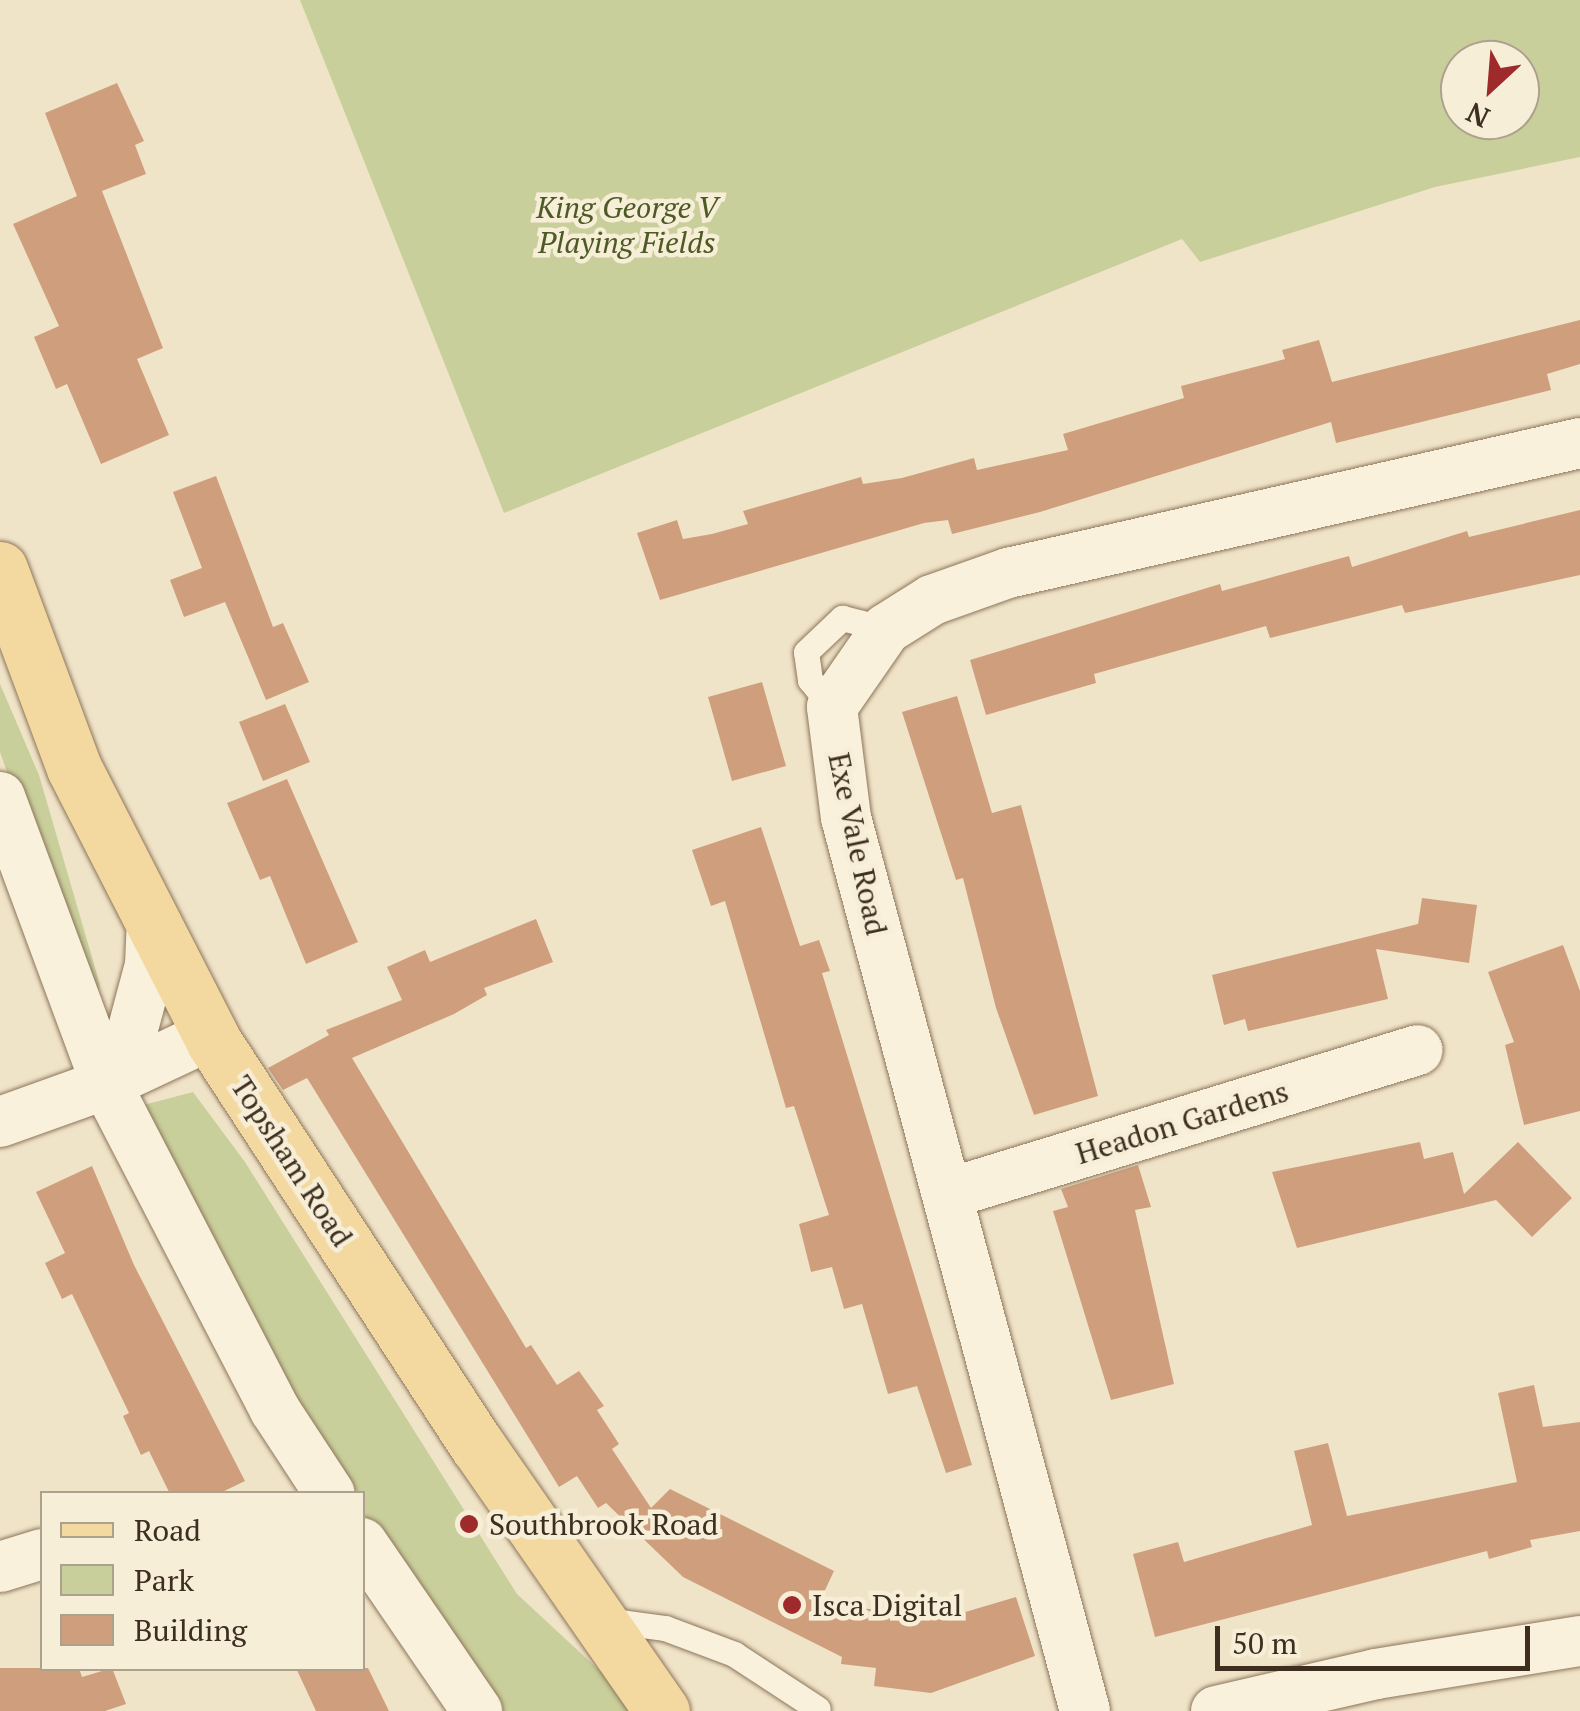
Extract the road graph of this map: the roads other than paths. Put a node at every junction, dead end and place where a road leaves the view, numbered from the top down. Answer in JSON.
{"nodes":[{"id":1,"x":1580,"y":443,"type":"edge"},
{"id":2,"x":0,"y":569,"type":"edge"},
{"id":3,"x":0,"y":798,"type":"edge"},
{"id":4,"x":152,"y":920,"type":"junction"},
{"id":5,"x":210,"y":1035,"type":"junction"},
{"id":6,"x":1417,"y":1050,"type":"dead end"},
{"id":7,"x":113,"y":1080,"type":"junction"},
{"id":8,"x":0,"y":1122,"type":"edge"},
{"id":9,"x":947,"y":1194,"type":"junction"},
{"id":10,"x":328,"y":1491,"type":"edge"},
{"id":11,"x":365,"y":1547,"type":"edge"},
{"id":12,"x":40,"y":1555,"type":"edge"},
{"id":13,"x":0,"y":1567,"type":"edge"},
{"id":14,"x":598,"y":1619,"type":"junction"},
{"id":15,"x":1580,"y":1641,"type":"edge"},
{"id":16,"x":818,"y":1709,"type":"edge"},
{"id":17,"x":477,"y":1711,"type":"edge"},
{"id":18,"x":662,"y":1711,"type":"edge"},
{"id":19,"x":1085,"y":1711,"type":"edge"},
{"id":20,"x":1216,"y":1711,"type":"edge"}],
"edges":[{"from":1,"to":9,"type":"street","name":"Exe Vale Road"},
{"from":2,"to":4,"type":"main road","name":"Topsham Road"},
{"from":3,"to":7,"type":"street"},
{"from":4,"to":5,"type":"main road","name":"Topsham Road"},
{"from":4,"to":7,"type":"street"},
{"from":5,"to":7,"type":"street"},
{"from":5,"to":14,"type":"main road","name":"Topsham Road"},
{"from":6,"to":9,"type":"street","name":"Headon Gardens"},
{"from":7,"to":8,"type":"street"},
{"from":7,"to":10,"type":"street"},
{"from":9,"to":19,"type":"street","name":"Exe Vale Road"},
{"from":11,"to":17,"type":"street"},
{"from":12,"to":13,"type":"street"},
{"from":14,"to":16,"type":"lane"},
{"from":14,"to":18,"type":"main road","name":"Topsham Road"},
{"from":15,"to":20,"type":"street"}]}
